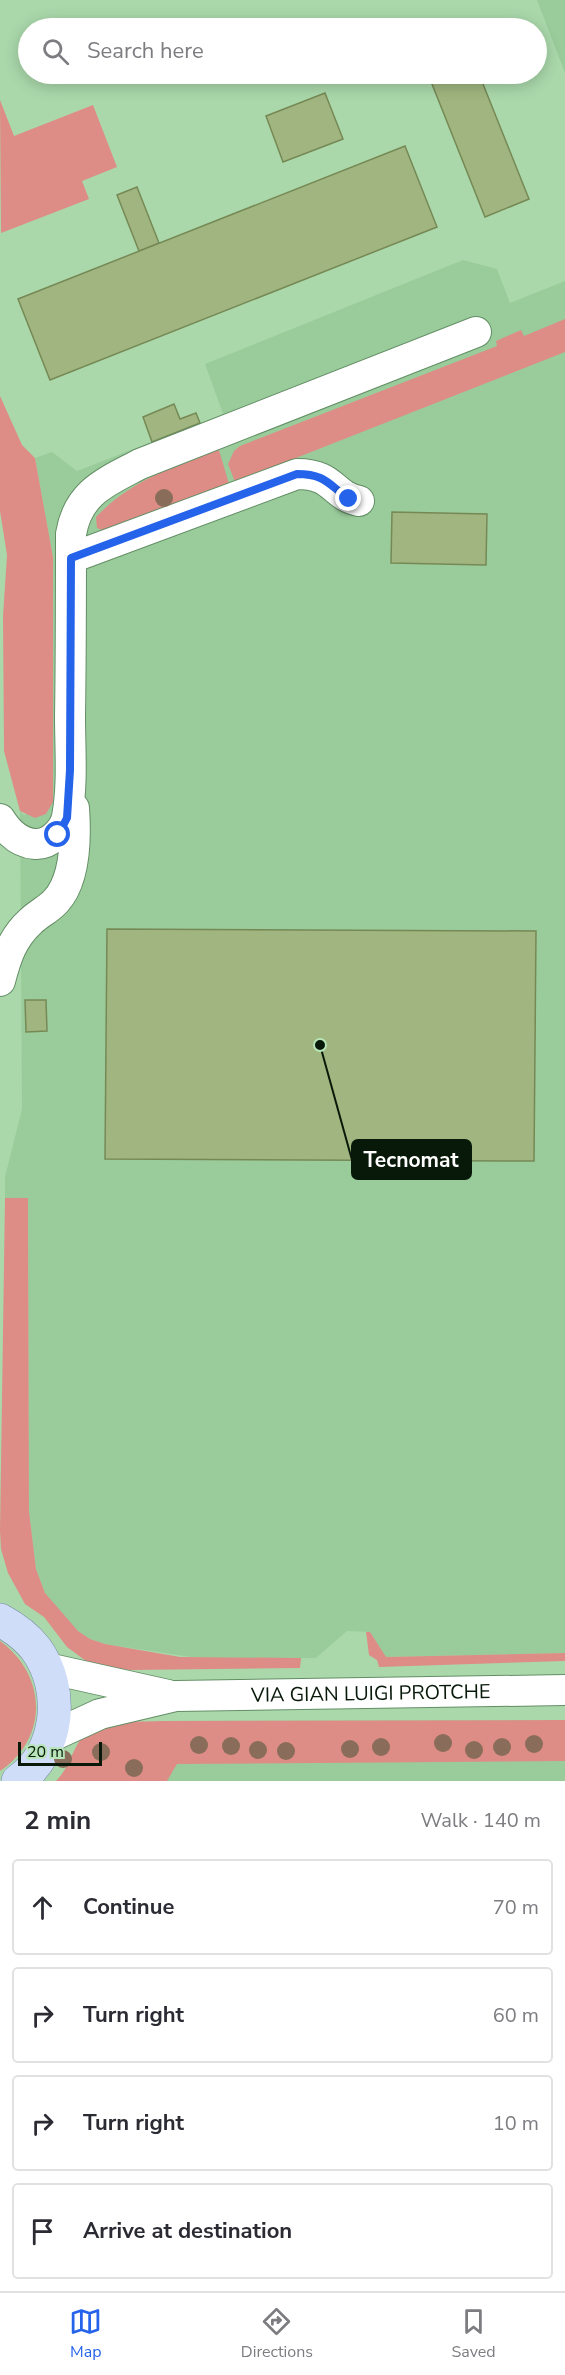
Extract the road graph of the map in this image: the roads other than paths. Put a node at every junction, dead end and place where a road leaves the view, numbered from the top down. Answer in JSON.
{"nodes":[{"id":1,"x":476,"y":332,"type":"dead end"},
{"id":2,"x":359,"y":501,"type":"dead end"},
{"id":3,"x":71,"y":558,"type":"junction"},
{"id":4,"x":70,"y":770,"type":"junction"},
{"id":5,"x":0,"y":819,"type":"edge"},
{"id":6,"x":0,"y":981,"type":"edge"},
{"id":7,"x":0,"y":1619,"type":"edge"},
{"id":8,"x":47,"y":1668,"type":"junction"},
{"id":9,"x":565,"y":1690,"type":"edge"},
{"id":10,"x":177,"y":1696,"type":"junction"},
{"id":11,"x":50,"y":1737,"type":"junction"},
{"id":12,"x":18,"y":1781,"type":"edge"}],
"edges":[{"from":1,"to":3,"type":"street"},
{"from":2,"to":3,"type":"street"},
{"from":3,"to":4,"type":"street"},
{"from":4,"to":5,"type":"street"},
{"from":4,"to":6,"type":"street"},
{"from":7,"to":8,"type":"main road"},
{"from":8,"to":10,"type":"street","name":"VIA GIAN LUIGI PROTCHE"},
{"from":8,"to":11,"type":"main road"},
{"from":9,"to":10,"type":"street","name":"VIA GIAN LUIGI PROTCHE"},
{"from":10,"to":11,"type":"street","name":"VIA GIAN LUIGI PROTCHE"},
{"from":11,"to":12,"type":"main road"}]}
